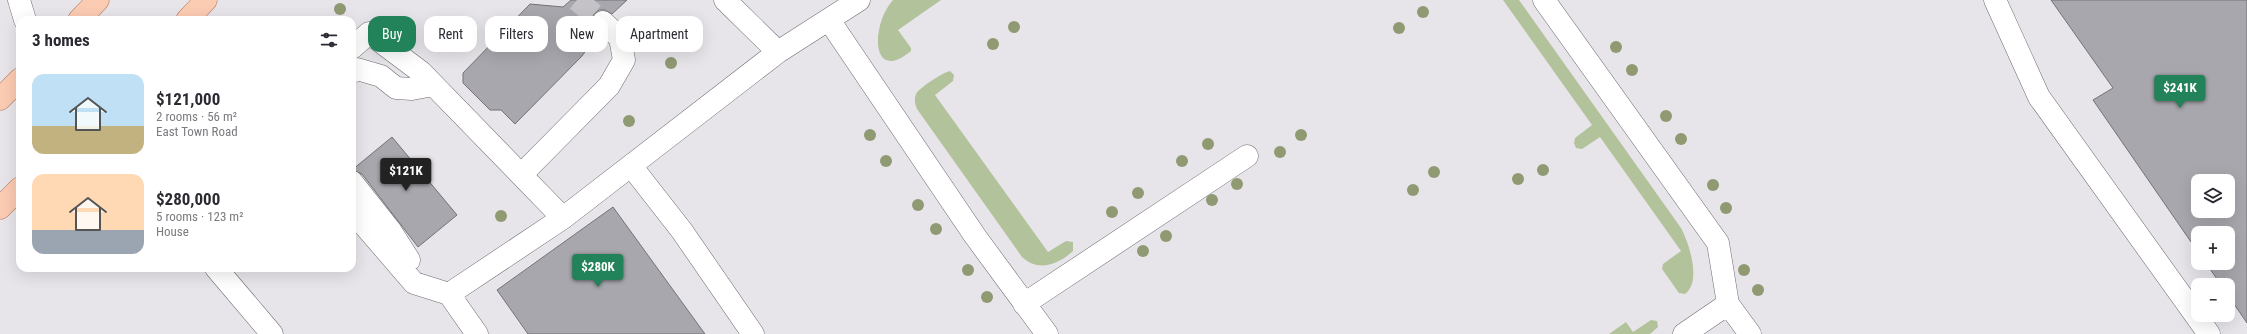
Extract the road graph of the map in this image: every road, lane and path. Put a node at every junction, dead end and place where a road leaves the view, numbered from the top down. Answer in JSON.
{"nodes":[{"id":1,"x":19,"y":0,"type":"edge"},
{"id":2,"x":98,"y":0,"type":"edge"},
{"id":3,"x":206,"y":0,"type":"edge"},
{"id":4,"x":725,"y":0,"type":"edge"},
{"id":5,"x":859,"y":0,"type":"edge"},
{"id":6,"x":1544,"y":0,"type":"edge"},
{"id":7,"x":1995,"y":0,"type":"edge"},
{"id":8,"x":24,"y":16,"type":"edge"},
{"id":9,"x":83,"y":16,"type":"edge"},
{"id":10,"x":191,"y":16,"type":"edge"},
{"id":11,"x":829,"y":20,"type":"junction"},
{"id":12,"x":608,"y":27,"type":"tunnel mouth"},
{"id":13,"x":356,"y":44,"type":"edge"},
{"id":14,"x":778,"y":52,"type":"junction"},
{"id":15,"x":356,"y":70,"type":"edge"},
{"id":16,"x":16,"y":82,"type":"edge"},
{"id":17,"x":433,"y":85,"type":"junction"},
{"id":18,"x":1,"y":95,"type":"edge"},
{"id":19,"x":1246,"y":156,"type":"dead end"},
{"id":20,"x":632,"y":167,"type":"junction"},
{"id":21,"x":522,"y":174,"type":"junction"},
{"id":22,"x":356,"y":187,"type":"edge"},
{"id":23,"x":16,"y":192,"type":"edge"},
{"id":24,"x":0,"y":208,"type":"edge"},
{"id":25,"x":356,"y":216,"type":"edge"},
{"id":26,"x":563,"y":218,"type":"junction"},
{"id":27,"x":219,"y":272,"type":"edge"},
{"id":28,"x":414,"y":284,"type":"junction"},
{"id":29,"x":449,"y":294,"type":"junction"},
{"id":30,"x":1024,"y":304,"type":"junction"},
{"id":31,"x":1728,"y":304,"type":"junction"},
{"id":32,"x":272,"y":334,"type":"edge"},
{"id":33,"x":477,"y":334,"type":"edge"},
{"id":34,"x":752,"y":334,"type":"edge"},
{"id":35,"x":1047,"y":334,"type":"edge"},
{"id":36,"x":1684,"y":334,"type":"edge"},
{"id":37,"x":1750,"y":334,"type":"edge"},
{"id":38,"x":2209,"y":334,"type":"edge"}],
"edges":[{"from":1,"to":8,"type":"street"},
{"from":2,"to":9,"type":"main road"},
{"from":3,"to":10,"type":"main road"},
{"from":4,"to":14,"type":"street"},
{"from":5,"to":11,"type":"street"},
{"from":6,"to":31,"type":"street"},
{"from":7,"to":38,"type":"street"},
{"from":11,"to":14,"type":"street"},
{"from":11,"to":30,"type":"street"},
{"from":12,"to":21,"type":"street"},
{"from":13,"to":17,"type":"street"},
{"from":14,"to":20,"type":"street"},
{"from":15,"to":17,"type":"street"},
{"from":16,"to":18,"type":"main road"},
{"from":17,"to":21,"type":"street"},
{"from":19,"to":30,"type":"street"},
{"from":20,"to":26,"type":"street"},
{"from":20,"to":34,"type":"street"},
{"from":21,"to":26,"type":"street"},
{"from":22,"to":28,"type":"street"},
{"from":23,"to":24,"type":"main road"},
{"from":25,"to":28,"type":"street"},
{"from":26,"to":29,"type":"street"},
{"from":27,"to":32,"type":"street"},
{"from":28,"to":29,"type":"street"},
{"from":29,"to":33,"type":"street"},
{"from":30,"to":35,"type":"street"},
{"from":31,"to":36,"type":"street"},
{"from":31,"to":37,"type":"street"}]}
